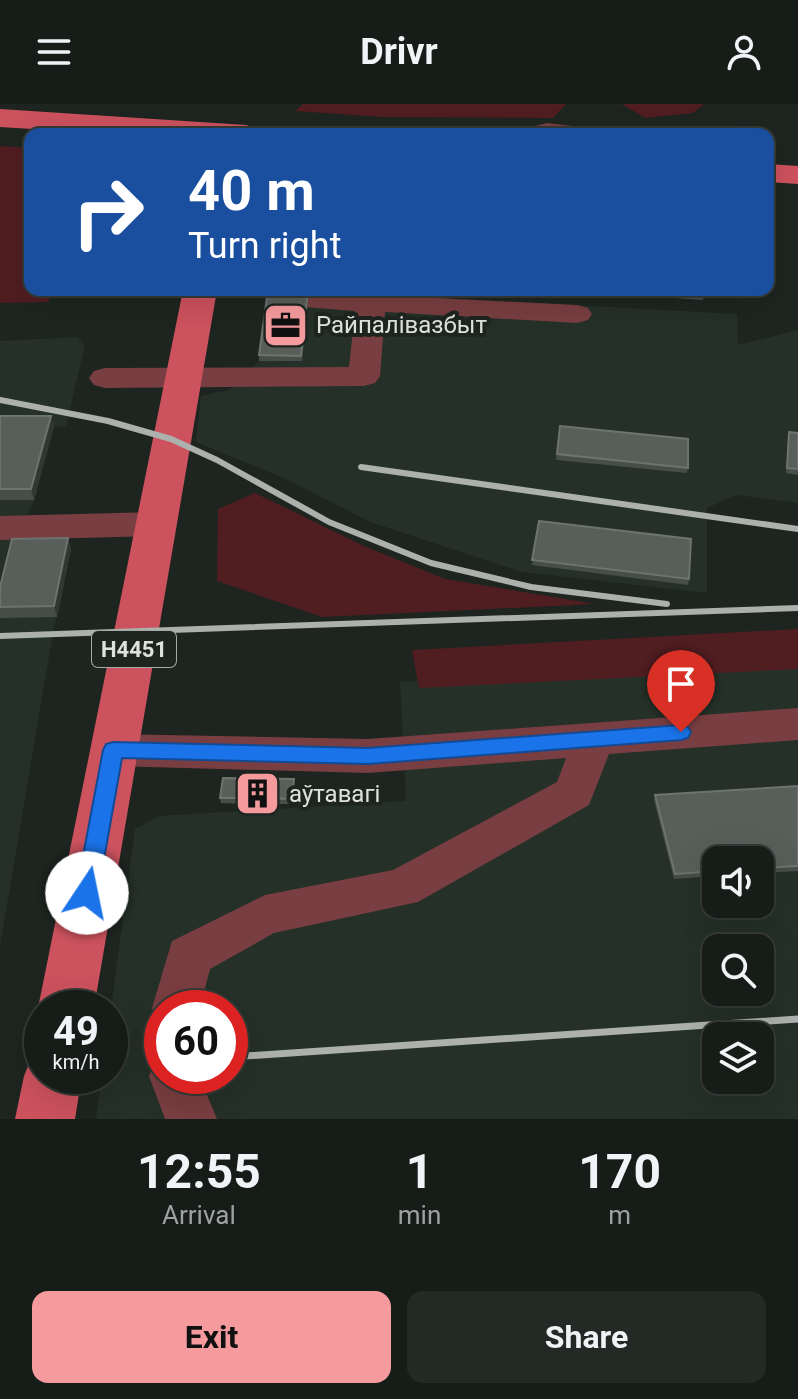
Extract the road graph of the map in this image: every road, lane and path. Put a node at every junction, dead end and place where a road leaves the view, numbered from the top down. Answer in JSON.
{"nodes":[{"id":1,"x":0,"y":118,"type":"edge"},
{"id":2,"x":144,"y":128,"type":"edge"},
{"id":3,"x":774,"y":173,"type":"edge"},
{"id":4,"x":798,"y":175,"type":"edge"},
{"id":5,"x":199,"y":296,"type":"edge"},
{"id":6,"x":315,"y":301,"type":"dead end"},
{"id":7,"x":371,"y":302,"type":"junction"},
{"id":8,"x":577,"y":314,"type":"dead end"},
{"id":9,"x":182,"y":376,"type":"junction"},
{"id":10,"x":105,"y":378,"type":"dead end"},
{"id":11,"x":156,"y":524,"type":"junction"},
{"id":12,"x":0,"y":528,"type":"edge"},
{"id":13,"x":798,"y":724,"type":"edge"},
{"id":14,"x":593,"y":739,"type":"junction"},
{"id":15,"x":113,"y":750,"type":"junction"},
{"id":16,"x":69,"y":990,"type":"edge"},
{"id":17,"x":180,"y":990,"type":"edge"},
{"id":18,"x":50,"y":1094,"type":"edge"},
{"id":19,"x":181,"y":1094,"type":"edge"},
{"id":20,"x":45,"y":1119,"type":"edge"},
{"id":21,"x":191,"y":1119,"type":"edge"}],
"edges":[{"from":1,"to":2,"type":"main road"},
{"from":3,"to":4,"type":"main road"},
{"from":5,"to":9,"type":"main road","number":"Н4451"},
{"from":6,"to":7,"type":"lane"},
{"from":7,"to":8,"type":"lane"},
{"from":7,"to":9,"type":"lane"},
{"from":9,"to":10,"type":"lane"},
{"from":9,"to":11,"type":"main road","number":"Н4451"},
{"from":11,"to":12,"type":"lane"},
{"from":11,"to":15,"type":"main road","number":"Н4451"},
{"from":13,"to":14,"type":"lane"},
{"from":14,"to":15,"type":"lane"},
{"from":14,"to":17,"type":"lane"},
{"from":15,"to":16,"type":"main road","number":"Н4451"},
{"from":18,"to":20,"type":"main road"},
{"from":19,"to":21,"type":"lane"}]}
